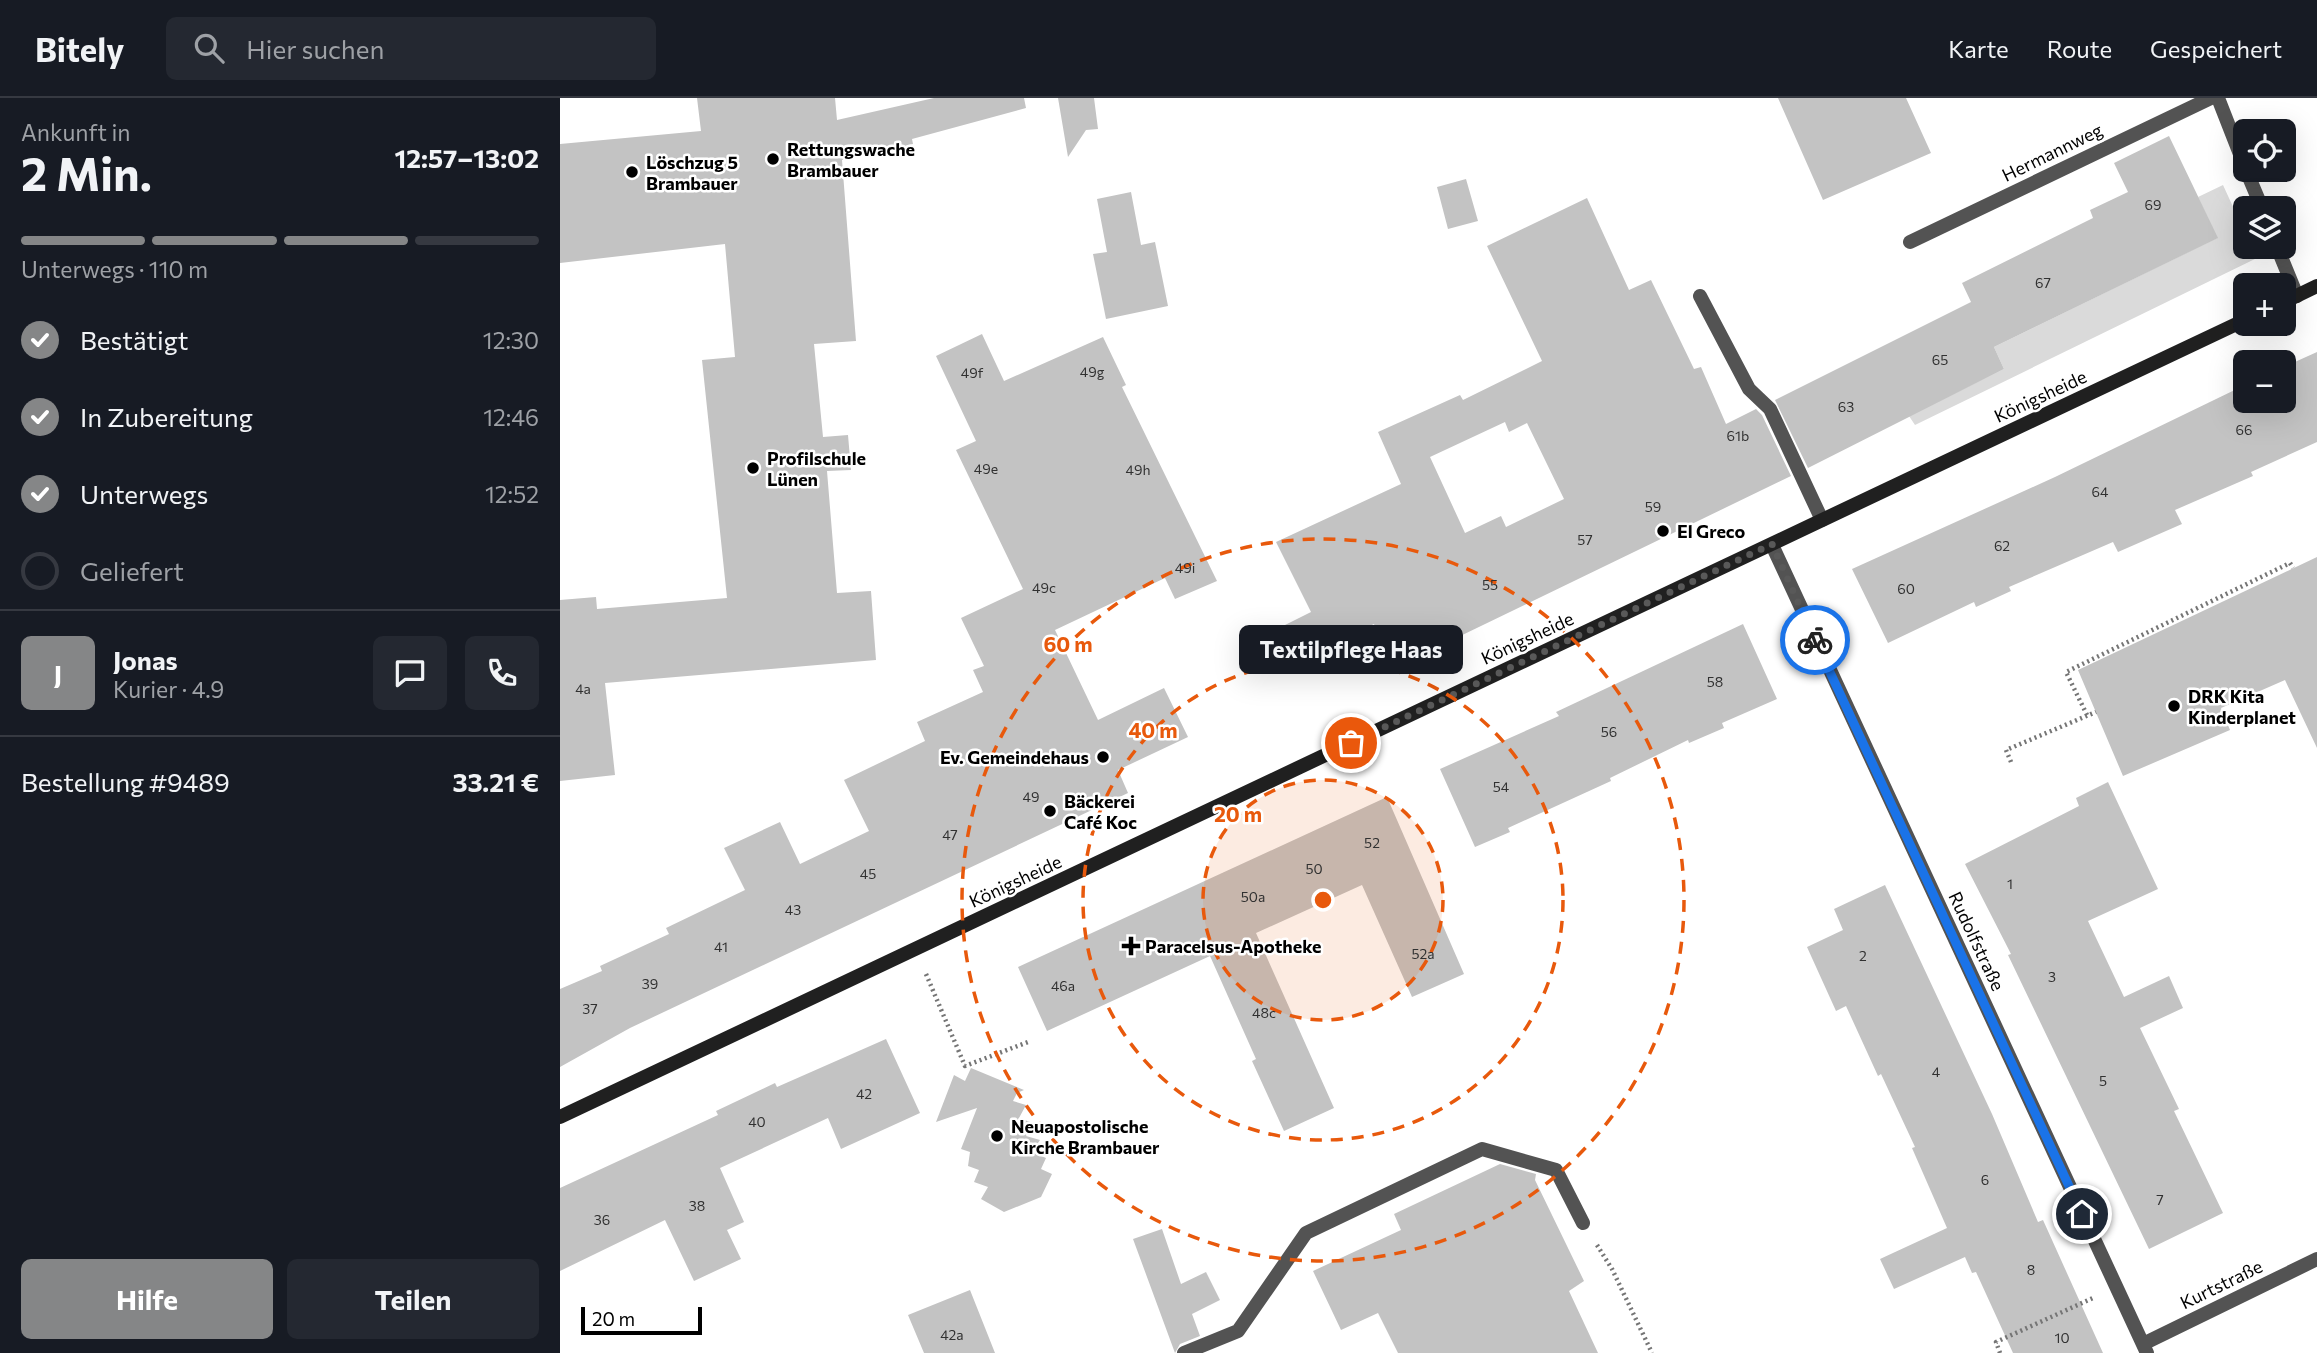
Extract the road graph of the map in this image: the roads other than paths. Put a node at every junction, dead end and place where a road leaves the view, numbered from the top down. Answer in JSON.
{"nodes":[{"id":1,"x":2211,"y":98,"type":"edge"},
{"id":2,"x":2218,"y":98,"type":"edge"},
{"id":3,"x":2233,"y":136,"type":"edge"},
{"id":4,"x":1910,"y":242,"type":"dead end"},
{"id":5,"x":2317,"y":286,"type":"edge"},
{"id":6,"x":1700,"y":296,"type":"dead end"},
{"id":7,"x":2296,"y":296,"type":"edge"},
{"id":8,"x":2233,"y":326,"type":"edge"},
{"id":9,"x":1822,"y":520,"type":"junction"},
{"id":10,"x":1772,"y":544,"type":"junction"},
{"id":11,"x":560,"y":1117,"type":"edge"},
{"id":12,"x":1583,"y":1223,"type":"road end"},
{"id":13,"x":2317,"y":1259,"type":"edge"},
{"id":14,"x":2145,"y":1348,"type":"edge"},
{"id":15,"x":1184,"y":1353,"type":"edge"}],
"edges":[{"from":1,"to":4,"type":"street","name":"Hermannweg"},
{"from":2,"to":3,"type":"street"},
{"from":5,"to":7,"type":"main road"},
{"from":6,"to":9,"type":"street"},
{"from":8,"to":9,"type":"main road","name":"Königsheide"},
{"from":9,"to":10,"type":"main road","name":"Königsheide"},
{"from":10,"to":11,"type":"main road","name":"Königsheide"},
{"from":10,"to":14,"type":"street","name":"Rudolfstraße"},
{"from":12,"to":15,"type":"street"},
{"from":13,"to":14,"type":"street","name":"Kurtstraße"}]}
